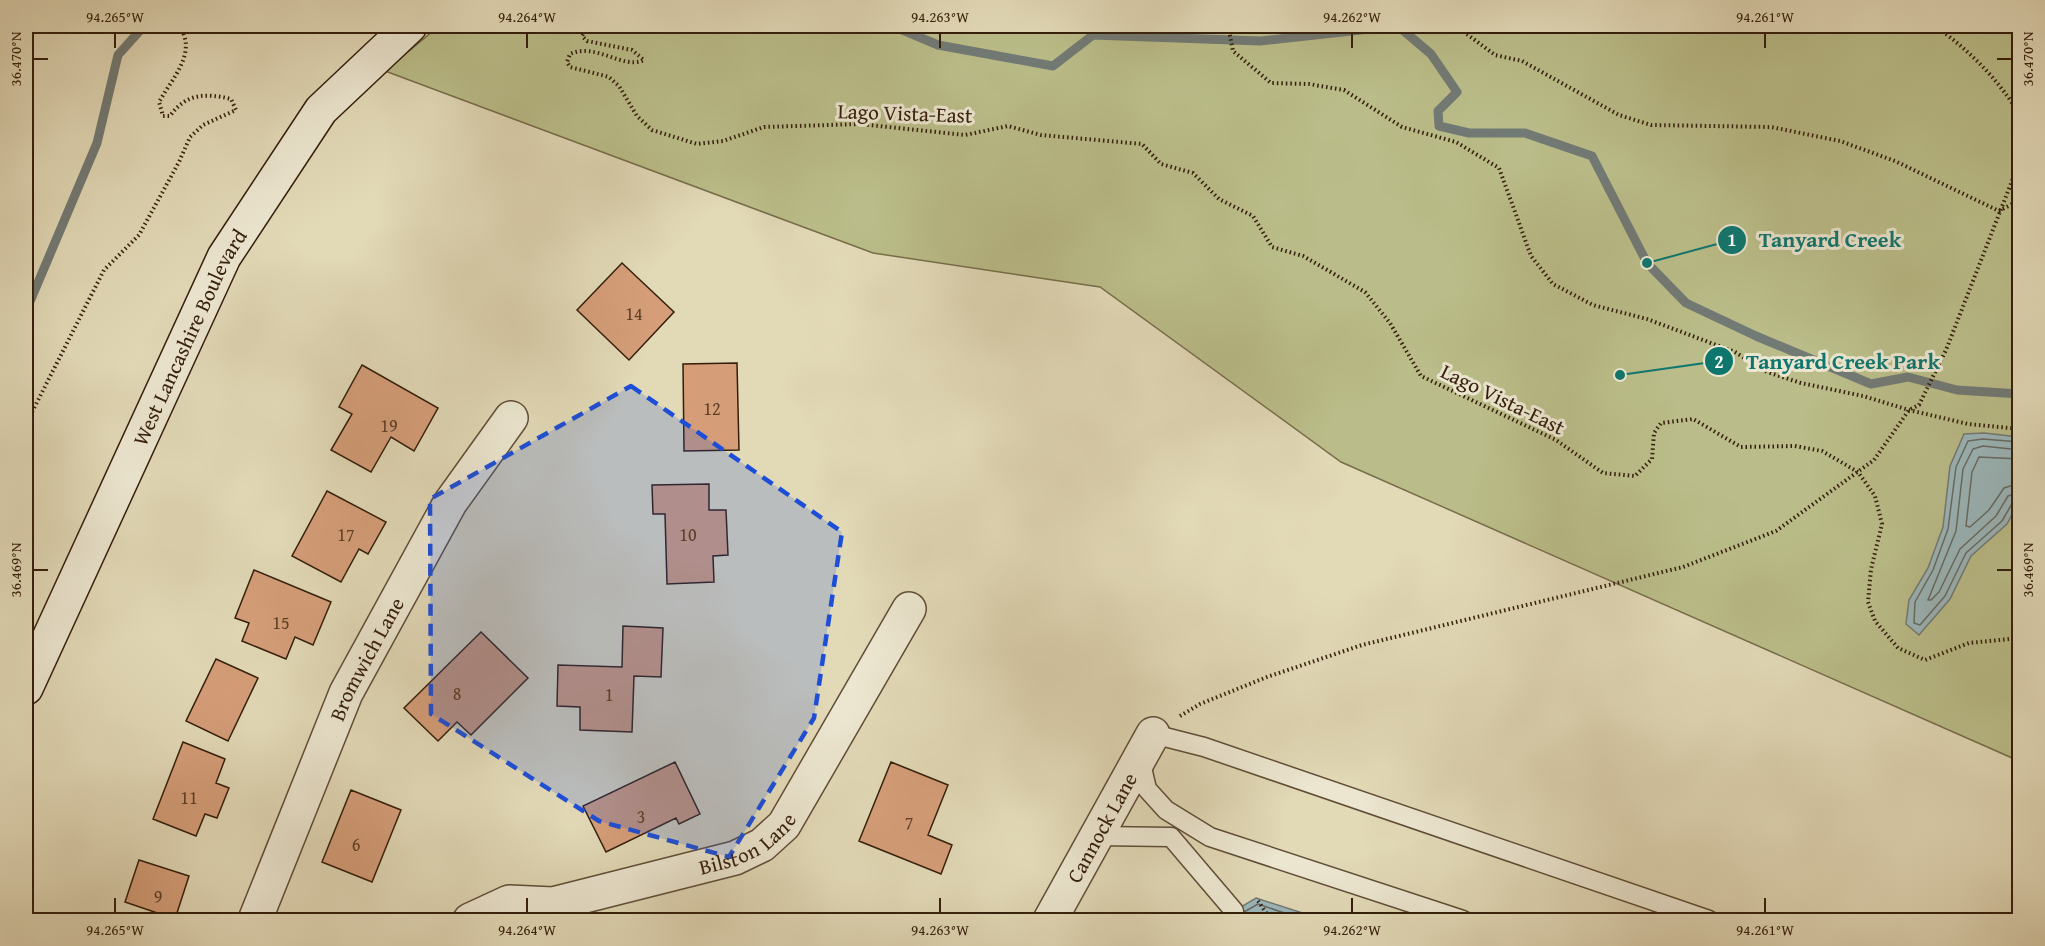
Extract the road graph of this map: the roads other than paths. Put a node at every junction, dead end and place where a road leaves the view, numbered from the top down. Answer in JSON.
{"nodes":[{"id":1,"x":410,"y":26,"type":"edge"},
{"id":2,"x":511,"y":418,"type":"dead end"},
{"id":3,"x":909,"y":609,"type":"dead end"},
{"id":4,"x":26,"y":688,"type":"edge"},
{"id":5,"x":1146,"y":746,"type":"junction"},
{"id":6,"x":1097,"y":836,"type":"junction"},
{"id":7,"x":1234,"y":911,"type":"dead end"},
{"id":8,"x":255,"y":921,"type":"edge"},
{"id":9,"x":470,"y":921,"type":"edge"},
{"id":10,"x":1050,"y":921,"type":"edge"},
{"id":11,"x":1463,"y":921,"type":"edge"},
{"id":12,"x":1708,"y":921,"type":"edge"}],
"edges":[{"from":1,"to":4,"type":"street","name":"West Lancashire Boulevard"},
{"from":2,"to":8,"type":"street","name":"Bromwich Lane"},
{"from":3,"to":9,"type":"street","name":"Bilston Lane"},
{"from":5,"to":6,"type":"street","name":"Cannock Lane"},
{"from":5,"to":11,"type":"lane"},
{"from":5,"to":12,"type":"lane"},
{"from":6,"to":7,"type":"lane"},
{"from":6,"to":10,"type":"street","name":"Cannock Lane"}]}
